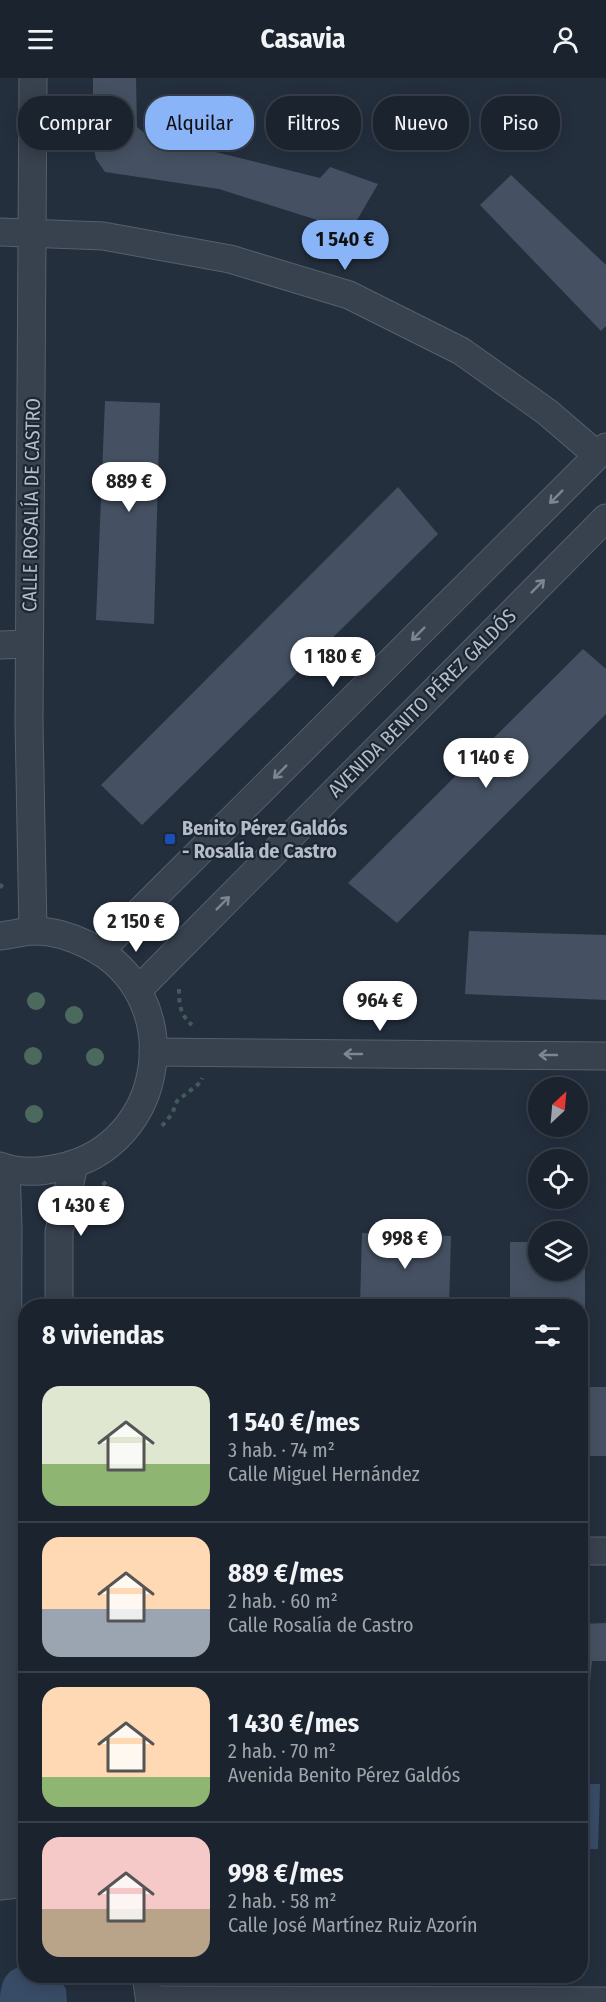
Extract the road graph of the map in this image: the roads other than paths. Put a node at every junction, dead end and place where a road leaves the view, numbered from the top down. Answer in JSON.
{"nodes":[{"id":1,"x":33,"y":78,"type":"edge"},
{"id":2,"x":0,"y":232,"type":"edge"},
{"id":3,"x":33,"y":232,"type":"junction"},
{"id":4,"x":602,"y":451,"type":"edge"},
{"id":5,"x":606,"y":518,"type":"edge"},
{"id":6,"x":29,"y":644,"type":"junction"},
{"id":7,"x":0,"y":645,"type":"edge"},
{"id":8,"x":33,"y":931,"type":"junction"},
{"id":9,"x":0,"y":936,"type":"edge"},
{"id":10,"x":100,"y":951,"type":"junction"},
{"id":11,"x":138,"y":990,"type":"junction"},
{"id":12,"x":153,"y":1052,"type":"junction"},
{"id":13,"x":606,"y":1056,"type":"edge"},
{"id":14,"x":74,"y":1165,"type":"junction"},
{"id":15,"x":3,"y":1167,"type":"edge"},
{"id":16,"x":59,"y":1299,"type":"edge"},
{"id":17,"x":4,"y":1546,"type":"edge"},
{"id":18,"x":588,"y":1551,"type":"edge"},
{"id":19,"x":606,"y":1551,"type":"edge"},
{"id":20,"x":9,"y":1885,"type":"edge"},
{"id":21,"x":148,"y":1993,"type":"edge"},
{"id":22,"x":606,"y":2001,"type":"edge"}],
"edges":[{"from":1,"to":3,"type":"street","name":"CALLE ROSALÍA DE CASTRO"},
{"from":2,"to":3,"type":"street"},
{"from":3,"to":4,"type":"street"},
{"from":3,"to":6,"type":"street","name":"CALLE ROSALÍA DE CASTRO"},
{"from":4,"to":10,"type":"street","one_way":true},
{"from":11,"to":5,"type":"street","name":"AVENIDA BENITO PÉREZ GALDÓS","one_way":true},
{"from":6,"to":7,"type":"street"},
{"from":6,"to":8,"type":"street","name":"CALLE ROSALÍA DE CASTRO"},
{"from":8,"to":9,"type":"street"},
{"from":8,"to":10,"type":"street"},
{"from":10,"to":11,"type":"street"},
{"from":11,"to":12,"type":"street"},
{"from":13,"to":12,"type":"street","one_way":true},
{"from":12,"to":14,"type":"street"},
{"from":14,"to":15,"type":"street"},
{"from":14,"to":16,"type":"street"},
{"from":15,"to":17,"type":"street"},
{"from":17,"to":20,"type":"street"},
{"from":18,"to":19,"type":"street"},
{"from":21,"to":22,"type":"street"}]}
